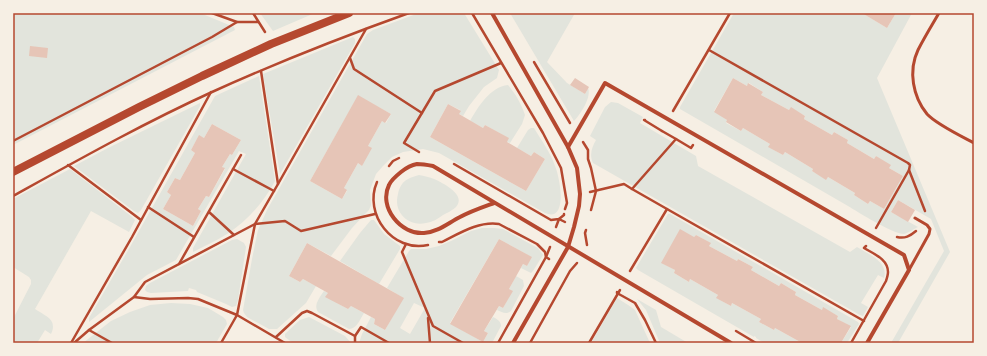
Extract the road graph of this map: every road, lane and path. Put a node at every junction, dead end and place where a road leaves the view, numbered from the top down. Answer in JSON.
{"nodes":[{"id":1,"x":212,"y":13,"type":"edge"},
{"id":2,"x":253,"y":13,"type":"edge"},
{"id":3,"x":349,"y":13,"type":"edge"},
{"id":4,"x":409,"y":13,"type":"edge"},
{"id":5,"x":472,"y":13,"type":"edge"},
{"id":6,"x":492,"y":13,"type":"edge"},
{"id":7,"x":939,"y":13,"type":"edge"},
{"id":8,"x":216,"y":14,"type":"edge"},
{"id":9,"x":237,"y":22,"type":"junction"},
{"id":10,"x":258,"y":22,"type":"junction"},
{"id":11,"x":366,"y":28,"type":"junction"},
{"id":12,"x":267,"y":34,"type":"dead end"},
{"id":13,"x":709,"y":50,"type":"dead end"},
{"id":14,"x":350,"y":57,"type":"junction"},
{"id":15,"x":533,"y":60,"type":"dead end"},
{"id":16,"x":501,"y":63,"type":"junction"},
{"id":17,"x":261,"y":71,"type":"junction"},
{"id":18,"x":211,"y":92,"type":"junction"},
{"id":19,"x":422,"y":113,"type":"junction"},
{"id":20,"x":576,"y":133,"type":"junction"},
{"id":21,"x":13,"y":141,"type":"edge"},
{"id":22,"x":974,"y":143,"type":"edge"},
{"id":23,"x":568,"y":147,"type":"junction"},
{"id":24,"x":418,"y":152,"type":"dead end"},
{"id":25,"x":241,"y":155,"type":"dead end"},
{"id":26,"x":68,"y":165,"type":"junction"},
{"id":27,"x":233,"y":169,"type":"junction"},
{"id":28,"x":909,"y":170,"type":"junction"},
{"id":29,"x":13,"y":172,"type":"edge"},
{"id":30,"x":278,"y":184,"type":"junction"},
{"id":31,"x":632,"y":189,"type":"dead end"},
{"id":32,"x":274,"y":191,"type":"junction"},
{"id":33,"x":13,"y":196,"type":"edge"},
{"id":34,"x":494,"y":202,"type":"junction"},
{"id":35,"x":148,"y":207,"type":"junction"},
{"id":36,"x":666,"y":209,"type":"junction"},
{"id":37,"x":209,"y":212,"type":"junction"},
{"id":38,"x":590,"y":212,"type":"dead end"},
{"id":39,"x":375,"y":214,"type":"dead end"},
{"id":40,"x":564,"y":215,"type":"dead end"},
{"id":41,"x":915,"y":218,"type":"dead end"},
{"id":42,"x":559,"y":219,"type":"dead end"},
{"id":43,"x":141,"y":220,"type":"junction"},
{"id":44,"x":923,"y":222,"type":"junction"},
{"id":45,"x":255,"y":224,"type":"junction"},
{"id":46,"x":587,"y":226,"type":"dead end"},
{"id":47,"x":234,"y":235,"type":"junction"},
{"id":48,"x":871,"y":236,"type":"junction"},
{"id":49,"x":194,"y":237,"type":"junction"},
{"id":50,"x":553,"y":238,"type":"junction"},
{"id":51,"x":406,"y":244,"type":"dead end"},
{"id":52,"x":568,"y":247,"type":"junction"},
{"id":53,"x":582,"y":255,"type":"junction"},
{"id":54,"x":179,"y":264,"type":"junction"},
{"id":55,"x":575,"y":266,"type":"junction"},
{"id":56,"x":581,"y":267,"type":"dead end"},
{"id":57,"x":909,"y":270,"type":"junction"},
{"id":58,"x":625,"y":280,"type":"junction"},
{"id":59,"x":616,"y":289,"type":"dead end"},
{"id":60,"x":618,"y":293,"type":"junction"},
{"id":61,"x":134,"y":297,"type":"junction"},
{"id":62,"x":237,"y":315,"type":"junction"},
{"id":63,"x":428,"y":315,"type":"junction"},
{"id":64,"x":864,"y":321,"type":"junction"},
{"id":65,"x":89,"y":330,"type":"junction"},
{"id":66,"x":355,"y":336,"type":"junction"},
{"id":67,"x":276,"y":337,"type":"junction"},
{"id":68,"x":71,"y":343,"type":"edge"},
{"id":69,"x":74,"y":343,"type":"edge"},
{"id":70,"x":112,"y":343,"type":"edge"},
{"id":71,"x":221,"y":343,"type":"edge"},
{"id":72,"x":285,"y":343,"type":"edge"},
{"id":73,"x":355,"y":343,"type":"edge"},
{"id":74,"x":389,"y":343,"type":"edge"},
{"id":75,"x":430,"y":343,"type":"edge"},
{"id":76,"x":462,"y":343,"type":"edge"},
{"id":77,"x":498,"y":343,"type":"edge"},
{"id":78,"x":513,"y":343,"type":"edge"},
{"id":79,"x":530,"y":343,"type":"edge"},
{"id":80,"x":589,"y":343,"type":"edge"},
{"id":81,"x":656,"y":343,"type":"edge"},
{"id":82,"x":731,"y":343,"type":"edge"},
{"id":83,"x":851,"y":343,"type":"edge"},
{"id":84,"x":867,"y":343,"type":"edge"}],
"edges":[{"from":1,"to":8,"type":"path"},
{"from":2,"to":10,"type":"path"},
{"from":3,"to":29,"type":"main road"},
{"from":4,"to":11,"type":"path"},
{"from":5,"to":16,"type":"path"},
{"from":6,"to":23,"type":"street"},
{"from":7,"to":22,"type":"lane"},
{"from":8,"to":9,"type":"path"},
{"from":9,"to":10,"type":"path"},
{"from":9,"to":21,"type":"path"},
{"from":10,"to":12,"type":"path"},
{"from":11,"to":14,"type":"path"},
{"from":11,"to":17,"type":"path"},
{"from":13,"to":28,"type":"path"},
{"from":14,"to":19,"type":"path"},
{"from":14,"to":30,"type":"path"},
{"from":15,"to":20,"type":"path"},
{"from":16,"to":19,"type":"path"},
{"from":16,"to":40,"type":"path"},
{"from":17,"to":18,"type":"path"},
{"from":17,"to":30,"type":"path"},
{"from":18,"to":26,"type":"path"},
{"from":18,"to":35,"type":"path"},
{"from":19,"to":24,"type":"path"},
{"from":20,"to":23,"type":"street"},
{"from":20,"to":38,"type":"path"},
{"from":20,"to":48,"type":"street"},
{"from":23,"to":52,"type":"street"},
{"from":25,"to":27,"type":"path"},
{"from":26,"to":33,"type":"path"},
{"from":26,"to":43,"type":"path"},
{"from":27,"to":32,"type":"path"},
{"from":27,"to":37,"type":"path"},
{"from":28,"to":44,"type":"path"},
{"from":28,"to":48,"type":"path"},
{"from":30,"to":32,"type":"path"},
{"from":31,"to":36,"type":"path"},
{"from":32,"to":45,"type":"path"},
{"from":34,"to":34,"type":"street"},
{"from":34,"to":50,"type":"street"},
{"from":35,"to":43,"type":"path"},
{"from":35,"to":49,"type":"path"},
{"from":36,"to":58,"type":"path"},
{"from":36,"to":64,"type":"path"},
{"from":37,"to":47,"type":"path"},
{"from":37,"to":49,"type":"path"},
{"from":39,"to":45,"type":"path"},
{"from":41,"to":44,"type":"lane"},
{"from":42,"to":50,"type":"path"},
{"from":43,"to":68,"type":"path"},
{"from":44,"to":57,"type":"lane"},
{"from":45,"to":47,"type":"path"},
{"from":45,"to":62,"type":"path"},
{"from":46,"to":53,"type":"path"},
{"from":47,"to":54,"type":"path"},
{"from":48,"to":57,"type":"street"},
{"from":48,"to":64,"type":"path"},
{"from":49,"to":54,"type":"path"},
{"from":50,"to":52,"type":"street"},
{"from":50,"to":77,"type":"path"},
{"from":51,"to":63,"type":"path"},
{"from":52,"to":53,"type":"street"},
{"from":52,"to":78,"type":"street"},
{"from":53,"to":55,"type":"path"},
{"from":53,"to":58,"type":"street"},
{"from":54,"to":61,"type":"path"},
{"from":55,"to":56,"type":"path"},
{"from":55,"to":79,"type":"path"},
{"from":57,"to":84,"type":"street"},
{"from":58,"to":60,"type":"path"},
{"from":58,"to":82,"type":"street"},
{"from":59,"to":60,"type":"path"},
{"from":60,"to":80,"type":"path"},
{"from":60,"to":81,"type":"path"},
{"from":61,"to":62,"type":"path"},
{"from":61,"to":65,"type":"path"},
{"from":62,"to":67,"type":"path"},
{"from":62,"to":71,"type":"path"},
{"from":63,"to":75,"type":"path"},
{"from":63,"to":76,"type":"path"},
{"from":64,"to":83,"type":"path"},
{"from":65,"to":69,"type":"path"},
{"from":65,"to":70,"type":"path"},
{"from":66,"to":67,"type":"path"},
{"from":66,"to":73,"type":"path"},
{"from":66,"to":74,"type":"path"},
{"from":67,"to":72,"type":"path"}]}
